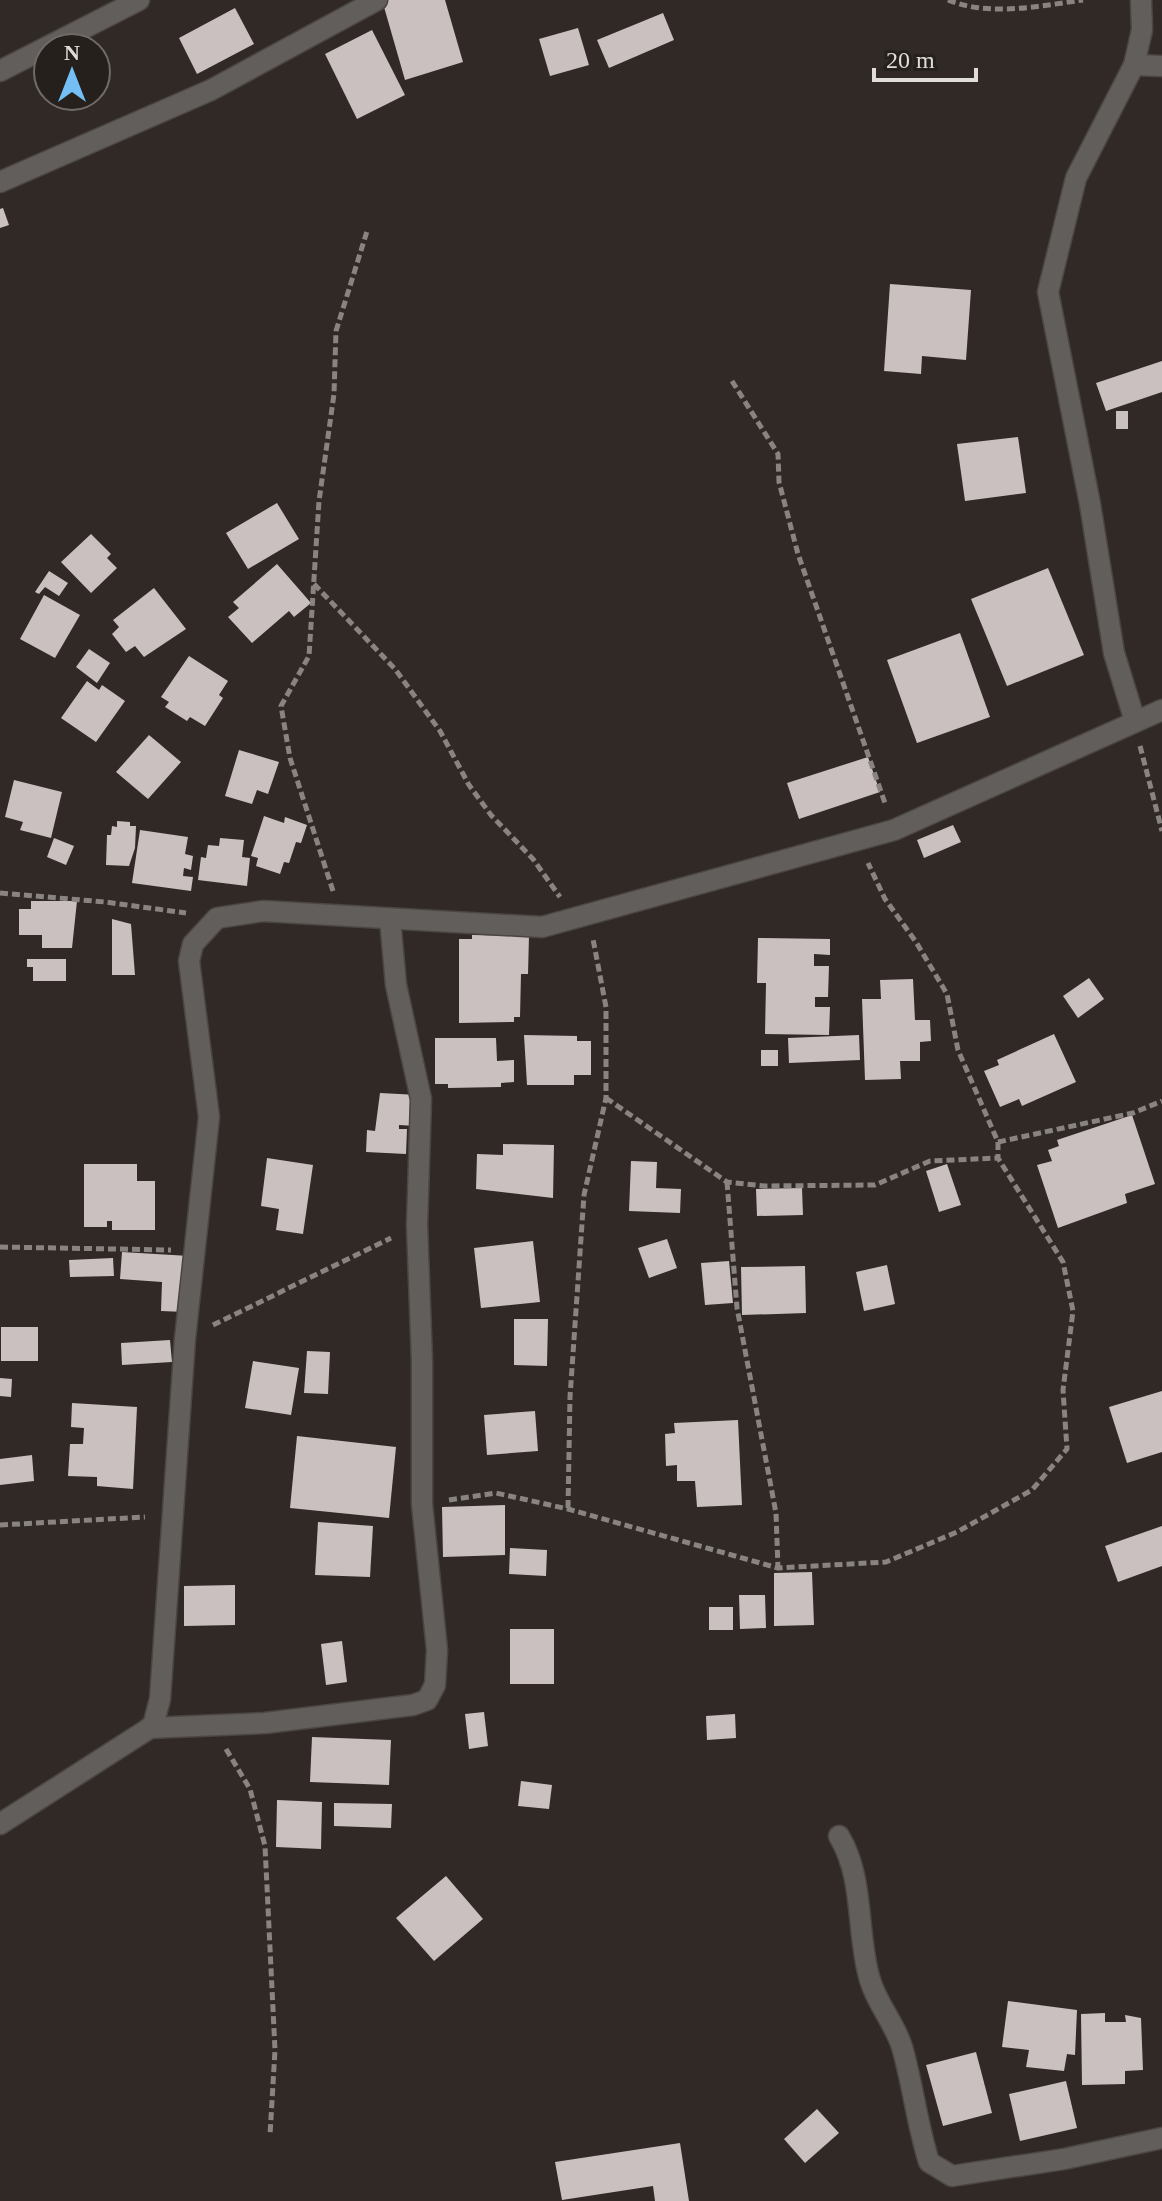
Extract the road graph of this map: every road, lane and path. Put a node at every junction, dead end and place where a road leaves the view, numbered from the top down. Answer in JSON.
{"nodes":[{"id":1,"x":139,"y":0,"type":"edge"},
{"id":2,"x":377,"y":0,"type":"edge"},
{"id":3,"x":948,"y":0,"type":"edge"},
{"id":4,"x":1083,"y":0,"type":"edge"},
{"id":5,"x":1141,"y":0,"type":"edge"},
{"id":6,"x":1134,"y":65,"type":"junction"},
{"id":7,"x":1162,"y":66,"type":"edge"},
{"id":8,"x":0,"y":71,"type":"edge"},
{"id":9,"x":0,"y":182,"type":"edge"},
{"id":10,"x":368,"y":228,"type":"dead end"},
{"id":11,"x":732,"y":381,"type":"dead end"},
{"id":12,"x":314,"y":584,"type":"junction"},
{"id":13,"x":1162,"y":710,"type":"edge"},
{"id":14,"x":1135,"y":721,"type":"junction"},
{"id":15,"x":894,"y":830,"type":"junction"},
{"id":16,"x":1162,"y":831,"type":"edge"},
{"id":17,"x":858,"y":840,"type":"junction"},
{"id":18,"x":0,"y":893,"type":"edge"},
{"id":19,"x":340,"y":915,"type":"junction"},
{"id":20,"x":581,"y":916,"type":"junction"},
{"id":21,"x":217,"y":918,"type":"junction"},
{"id":22,"x":390,"y":919,"type":"junction"},
{"id":23,"x":606,"y":1098,"type":"junction"},
{"id":24,"x":1162,"y":1101,"type":"edge"},
{"id":25,"x":998,"y":1142,"type":"junction"},
{"id":26,"x":998,"y":1158,"type":"junction"},
{"id":27,"x":727,"y":1182,"type":"junction"},
{"id":28,"x":417,"y":1225,"type":"junction"},
{"id":29,"x":0,"y":1247,"type":"edge"},
{"id":30,"x":196,"y":1250,"type":"junction"},
{"id":31,"x":185,"y":1339,"type":"junction"},
{"id":32,"x":422,"y":1504,"type":"junction"},
{"id":33,"x":568,"y":1509,"type":"junction"},
{"id":34,"x":174,"y":1514,"type":"junction"},
{"id":35,"x":0,"y":1525,"type":"edge"},
{"id":36,"x":778,"y":1568,"type":"junction"},
{"id":37,"x":218,"y":1726,"type":"junction"},
{"id":38,"x":149,"y":1728,"type":"junction"},
{"id":39,"x":0,"y":1824,"type":"edge"},
{"id":40,"x":839,"y":1836,"type":"dead end"},
{"id":41,"x":270,"y":2135,"type":"dead end"},
{"id":42,"x":1162,"y":2138,"type":"edge"}],
"edges":[{"from":1,"to":8,"type":"street"},
{"from":2,"to":9,"type":"street"},
{"from":3,"to":4,"type":"path"},
{"from":5,"to":6,"type":"street"},
{"from":6,"to":7,"type":"street"},
{"from":6,"to":14,"type":"street"},
{"from":10,"to":12,"type":"path"},
{"from":11,"to":15,"type":"path"},
{"from":12,"to":19,"type":"path"},
{"from":12,"to":20,"type":"path"},
{"from":13,"to":14,"type":"street"},
{"from":14,"to":15,"type":"street"},
{"from":14,"to":16,"type":"path"},
{"from":15,"to":17,"type":"street"},
{"from":17,"to":20,"type":"street"},
{"from":17,"to":25,"type":"path"},
{"from":18,"to":21,"type":"path"},
{"from":19,"to":21,"type":"street"},
{"from":19,"to":22,"type":"street"},
{"from":20,"to":22,"type":"street"},
{"from":20,"to":23,"type":"path"},
{"from":21,"to":30,"type":"street"},
{"from":22,"to":28,"type":"street"},
{"from":23,"to":27,"type":"path"},
{"from":23,"to":33,"type":"path"},
{"from":24,"to":25,"type":"path"},
{"from":25,"to":26,"type":"path"},
{"from":26,"to":27,"type":"path"},
{"from":26,"to":36,"type":"path"},
{"from":27,"to":36,"type":"path"},
{"from":28,"to":31,"type":"path"},
{"from":28,"to":32,"type":"street"},
{"from":29,"to":30,"type":"path"},
{"from":30,"to":31,"type":"street"},
{"from":31,"to":34,"type":"street"},
{"from":32,"to":33,"type":"path"},
{"from":32,"to":37,"type":"street"},
{"from":33,"to":36,"type":"path"},
{"from":34,"to":35,"type":"path"},
{"from":34,"to":38,"type":"street"},
{"from":37,"to":38,"type":"street"},
{"from":37,"to":41,"type":"path"},
{"from":38,"to":39,"type":"street"},
{"from":40,"to":42,"type":"street"}]}
